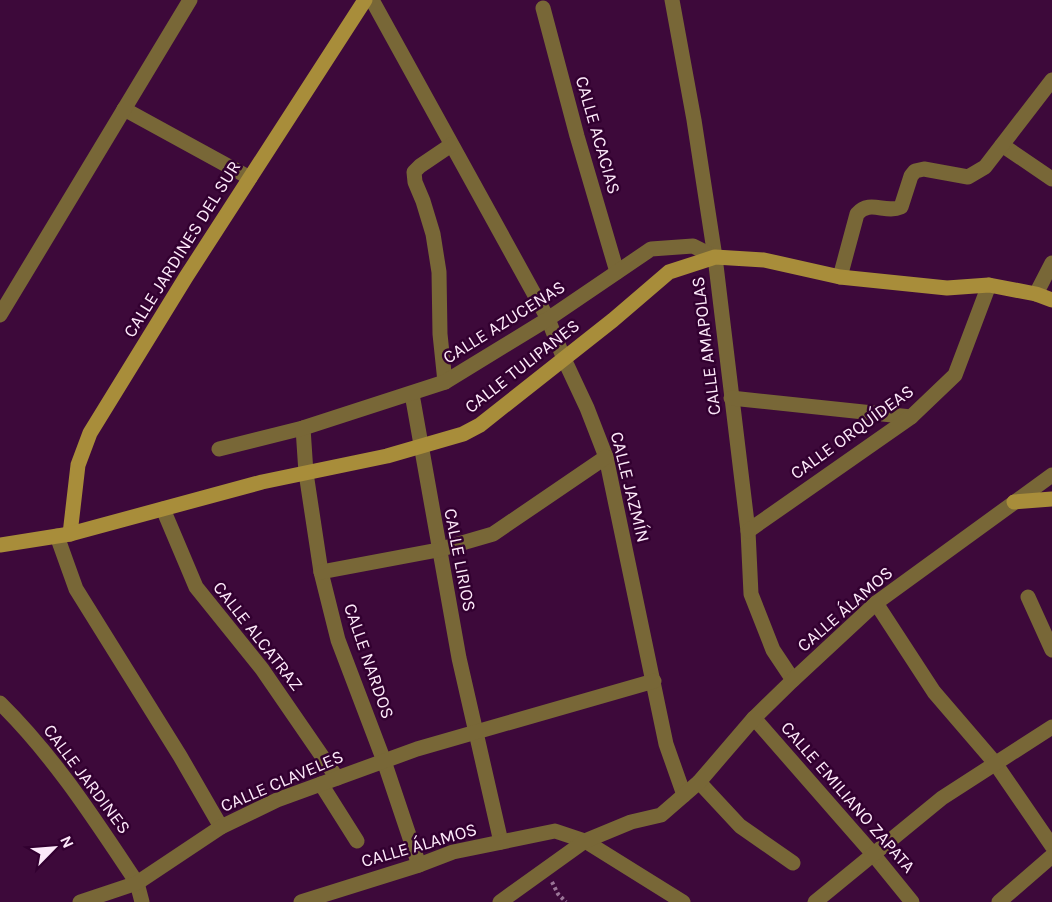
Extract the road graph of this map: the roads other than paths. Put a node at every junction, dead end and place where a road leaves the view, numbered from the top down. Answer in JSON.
{"nodes":[{"id":1,"x":190,"y":0,"type":"edge"},
{"id":2,"x":365,"y":0,"type":"edge"},
{"id":3,"x":372,"y":0,"type":"edge"},
{"id":4,"x":672,"y":0,"type":"edge"},
{"id":5,"x":543,"y":8,"type":"dead end"},
{"id":6,"x":1052,"y":80,"type":"edge"},
{"id":7,"x":124,"y":109,"type":"junction"},
{"id":8,"x":451,"y":145,"type":"junction"},
{"id":9,"x":1002,"y":145,"type":"junction"},
{"id":10,"x":250,"y":178,"type":"junction"},
{"id":11,"x":1052,"y":179,"type":"edge"},
{"id":12,"x":715,"y":257,"type":"junction"},
{"id":13,"x":1052,"y":263,"type":"edge"},
{"id":14,"x":617,"y":272,"type":"junction"},
{"id":15,"x":840,"y":277,"type":"junction"},
{"id":16,"x":989,"y":285,"type":"junction"},
{"id":17,"x":1036,"y":294,"type":"junction"},
{"id":18,"x":1052,"y":300,"type":"edge"},
{"id":19,"x":0,"y":315,"type":"edge"},
{"id":20,"x":548,"y":319,"type":"junction"},
{"id":21,"x":564,"y":360,"type":"junction"},
{"id":22,"x":445,"y":382,"type":"junction"},
{"id":23,"x":412,"y":394,"type":"junction"},
{"id":24,"x":731,"y":398,"type":"junction"},
{"id":25,"x":911,"y":417,"type":"junction"},
{"id":26,"x":303,"y":428,"type":"junction"},
{"id":27,"x":420,"y":446,"type":"junction"},
{"id":28,"x":219,"y":449,"type":"dead end"},
{"id":29,"x":606,"y":457,"type":"junction"},
{"id":30,"x":306,"y":473,"type":"junction"},
{"id":31,"x":1052,"y":475,"type":"edge"},
{"id":32,"x":1052,"y":499,"type":"edge"},
{"id":33,"x":1014,"y":502,"type":"junction"},
{"id":34,"x":163,"y":509,"type":"junction"},
{"id":35,"x":748,"y":531,"type":"junction"},
{"id":36,"x":63,"y":535,"type":"junction"},
{"id":37,"x":0,"y":545,"type":"edge"},
{"id":38,"x":438,"y":550,"type":"junction"},
{"id":39,"x":321,"y":572,"type":"junction"},
{"id":40,"x":1028,"y":597,"type":"dead end"},
{"id":41,"x":876,"y":603,"type":"junction"},
{"id":42,"x":1052,"y":650,"type":"edge"},
{"id":43,"x":793,"y":680,"type":"junction"},
{"id":44,"x":654,"y":681,"type":"junction"},
{"id":45,"x":0,"y":703,"type":"edge"},
{"id":46,"x":754,"y":718,"type":"junction"},
{"id":47,"x":1052,"y":727,"type":"edge"},
{"id":48,"x":477,"y":731,"type":"junction"},
{"id":49,"x":384,"y":761,"type":"junction"},
{"id":50,"x":995,"y":763,"type":"junction"},
{"id":51,"x":337,"y":778,"type":"junction"},
{"id":52,"x":699,"y":782,"type":"junction"},
{"id":53,"x":321,"y":784,"type":"junction"},
{"id":54,"x":684,"y":795,"type":"junction"},
{"id":55,"x":221,"y":827,"type":"junction"},
{"id":56,"x":357,"y":841,"type":"dead end"},
{"id":57,"x":585,"y":841,"type":"junction"},
{"id":58,"x":501,"y":842,"type":"junction"},
{"id":59,"x":1052,"y":846,"type":"edge"},
{"id":60,"x":873,"y":854,"type":"junction"},
{"id":61,"x":1052,"y":856,"type":"edge"},
{"id":62,"x":793,"y":863,"type":"dead end"},
{"id":63,"x":419,"y":865,"type":"junction"},
{"id":64,"x":137,"y":883,"type":"junction"},
{"id":65,"x":80,"y":902,"type":"edge"},
{"id":66,"x":142,"y":902,"type":"edge"},
{"id":67,"x":301,"y":902,"type":"edge"},
{"id":68,"x":500,"y":902,"type":"edge"},
{"id":69,"x":683,"y":902,"type":"edge"},
{"id":70,"x":815,"y":902,"type":"edge"},
{"id":71,"x":912,"y":902,"type":"edge"},
{"id":72,"x":999,"y":902,"type":"edge"}],
"edges":[{"from":1,"to":7,"type":"street"},
{"from":2,"to":10,"type":"main road","name":"CALLE JARDINES DEL SUR"},
{"from":3,"to":8,"type":"street","name":"CALLE JAZMÍN"},
{"from":4,"to":12,"type":"street","name":"CALLE AMAPOLAS"},
{"from":5,"to":14,"type":"street","name":"CALLE ACACIAS"},
{"from":6,"to":9,"type":"street"},
{"from":7,"to":10,"type":"street"},
{"from":7,"to":19,"type":"street"},
{"from":8,"to":20,"type":"street","name":"CALLE JAZMÍN"},
{"from":8,"to":22,"type":"street"},
{"from":9,"to":11,"type":"street"},
{"from":9,"to":15,"type":"street"},
{"from":10,"to":36,"type":"main road","name":"CALLE JARDINES DEL SUR"},
{"from":12,"to":14,"type":"street","name":"CALLE AZUCENAS"},
{"from":12,"to":15,"type":"main road","name":"CALLE TULIPANES"},
{"from":12,"to":21,"type":"main road","name":"CALLE TULIPANES"},
{"from":12,"to":24,"type":"street","name":"CALLE AMAPOLAS"},
{"from":13,"to":17,"type":"street"},
{"from":14,"to":20,"type":"street","name":"CALLE AZUCENAS"},
{"from":15,"to":16,"type":"main road","name":"CALLE TULIPANES"},
{"from":16,"to":17,"type":"main road","name":"CALLE TULIPANES"},
{"from":16,"to":25,"type":"street","name":"CALLE ORQUÍDEAS"},
{"from":17,"to":18,"type":"main road","name":"CALLE TULIPANES"},
{"from":20,"to":21,"type":"street","name":"CALLE JAZMÍN"},
{"from":20,"to":22,"type":"street","name":"CALLE AZUCENAS"},
{"from":21,"to":27,"type":"main road","name":"CALLE TULIPANES"},
{"from":21,"to":29,"type":"street","name":"CALLE JAZMÍN"},
{"from":22,"to":23,"type":"street","name":"CALLE AZUCENAS"},
{"from":23,"to":26,"type":"street","name":"CALLE AZUCENAS"},
{"from":23,"to":27,"type":"street","name":"CALLE LIRIOS"},
{"from":24,"to":25,"type":"street"},
{"from":24,"to":35,"type":"street","name":"CALLE AMAPOLAS"},
{"from":25,"to":35,"type":"street","name":"CALLE ORQUÍDEAS"},
{"from":26,"to":28,"type":"street","name":"CALLE AZUCENAS"},
{"from":26,"to":30,"type":"street","name":"CALLE NARDOS"},
{"from":27,"to":30,"type":"main road","name":"CALLE TULIPANES"},
{"from":27,"to":38,"type":"street","name":"CALLE LIRIOS"},
{"from":29,"to":38,"type":"street"},
{"from":29,"to":44,"type":"street","name":"CALLE JAZMÍN"},
{"from":30,"to":34,"type":"main road","name":"CALLE TULIPANES"},
{"from":30,"to":39,"type":"street","name":"CALLE NARDOS"},
{"from":31,"to":33,"type":"street","name":"CALLE ÁLAMOS"},
{"from":32,"to":33,"type":"main road"},
{"from":33,"to":41,"type":"street","name":"CALLE ÁLAMOS"},
{"from":34,"to":36,"type":"main road","name":"CALLE TULIPANES"},
{"from":34,"to":51,"type":"street","name":"CALLE ALCATRAZ"},
{"from":35,"to":43,"type":"street","name":"CALLE AMAPOLAS"},
{"from":36,"to":37,"type":"main road","name":"CALLE TULIPANES"},
{"from":36,"to":55,"type":"street","name":"CALLE JARDINES DEL SUR"},
{"from":38,"to":39,"type":"street"},
{"from":38,"to":48,"type":"street","name":"CALLE LIRIOS"},
{"from":39,"to":49,"type":"street","name":"CALLE NARDOS"},
{"from":40,"to":42,"type":"street"},
{"from":41,"to":43,"type":"street","name":"CALLE ÁLAMOS"},
{"from":41,"to":50,"type":"street"},
{"from":43,"to":46,"type":"street","name":"CALLE ÁLAMOS"},
{"from":44,"to":48,"type":"street","name":"CALLE CLAVELES"},
{"from":44,"to":54,"type":"street","name":"CALLE JAZMÍN"},
{"from":45,"to":64,"type":"street","name":"CALLE JARDINES"},
{"from":46,"to":52,"type":"street","name":"CALLE ÁLAMOS"},
{"from":46,"to":60,"type":"street","name":"CALLE EMILIANO ZAPATA"},
{"from":47,"to":50,"type":"street"},
{"from":48,"to":49,"type":"street","name":"CALLE CLAVELES"},
{"from":48,"to":58,"type":"street","name":"CALLE LIRIOS"},
{"from":49,"to":51,"type":"street","name":"CALLE CLAVELES"},
{"from":49,"to":63,"type":"street","name":"CALLE NARDOS"},
{"from":50,"to":59,"type":"street"},
{"from":50,"to":60,"type":"street"},
{"from":51,"to":53,"type":"street","name":"CALLE CLAVELES"},
{"from":52,"to":54,"type":"street","name":"CALLE ÁLAMOS"},
{"from":52,"to":62,"type":"street"},
{"from":53,"to":55,"type":"street","name":"CALLE CLAVELES"},
{"from":53,"to":56,"type":"street"},
{"from":54,"to":57,"type":"street","name":"CALLE ÁLAMOS"},
{"from":55,"to":64,"type":"street","name":"CALLE CLAVELES"},
{"from":57,"to":58,"type":"street","name":"CALLE ÁLAMOS"},
{"from":57,"to":68,"type":"street","name":"CALLE ÁLAMOS"},
{"from":57,"to":69,"type":"street","name":"CALLE ÁLAMOS"},
{"from":58,"to":63,"type":"street","name":"CALLE ÁLAMOS"},
{"from":60,"to":70,"type":"street"},
{"from":60,"to":71,"type":"street","name":"CALLE EMILIANO ZAPATA"},
{"from":61,"to":72,"type":"street"},
{"from":63,"to":67,"type":"street","name":"CALLE ÁLAMOS"},
{"from":64,"to":65,"type":"street","name":"CALLE CLAVELES"},
{"from":64,"to":66,"type":"street","name":"CALLE JARDINES"}]}
